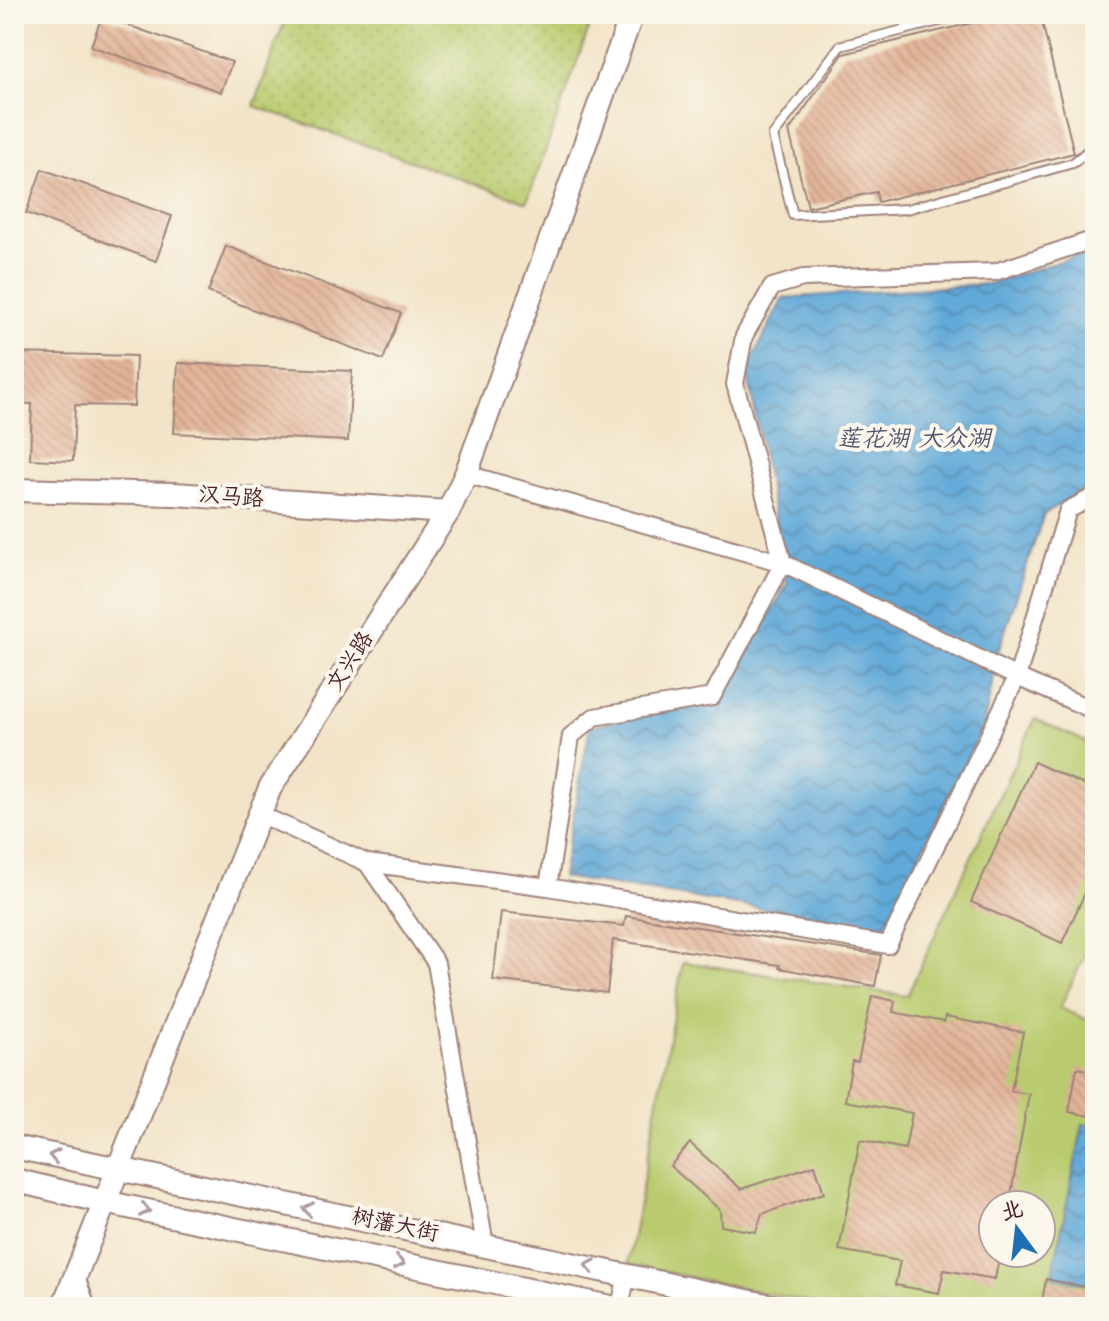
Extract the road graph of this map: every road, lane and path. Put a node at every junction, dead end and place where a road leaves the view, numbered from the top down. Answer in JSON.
{"nodes":[{"id":1,"x":632,"y":14,"type":"edge"},
{"id":2,"x":967,"y":14,"type":"edge"},
{"id":3,"x":1095,"y":145,"type":"edge"},
{"id":4,"x":1095,"y":239,"type":"edge"},
{"id":5,"x":466,"y":474,"type":"junction"},
{"id":6,"x":14,"y":490,"type":"edge"},
{"id":7,"x":1095,"y":496,"type":"edge"},
{"id":8,"x":448,"y":512,"type":"junction"},
{"id":9,"x":783,"y":563,"type":"junction"},
{"id":10,"x":1017,"y":677,"type":"junction"},
{"id":11,"x":1095,"y":711,"type":"edge"},
{"id":12,"x":259,"y":814,"type":"junction"},
{"id":13,"x":367,"y":863,"type":"junction"},
{"id":14,"x":548,"y":887,"type":"junction"},
{"id":15,"x":14,"y":1147,"type":"edge"},
{"id":16,"x":117,"y":1169,"type":"junction"},
{"id":17,"x":14,"y":1180,"type":"edge"},
{"id":18,"x":104,"y":1202,"type":"junction"},
{"id":19,"x":485,"y":1245,"type":"junction"},
{"id":20,"x":75,"y":1274,"type":"junction"},
{"id":21,"x":627,"y":1274,"type":"junction"},
{"id":22,"x":63,"y":1307,"type":"edge"},
{"id":23,"x":87,"y":1307,"type":"edge"},
{"id":24,"x":611,"y":1307,"type":"edge"},
{"id":25,"x":620,"y":1307,"type":"edge"},
{"id":26,"x":776,"y":1307,"type":"edge"}],
"edges":[{"from":1,"to":5,"type":"street","name":"文兴路"},
{"from":2,"to":3,"type":"lane"},
{"from":4,"to":9,"type":"street"},
{"from":5,"to":8,"type":"street","name":"文兴路"},
{"from":5,"to":9,"type":"street"},
{"from":6,"to":8,"type":"street","name":"汉马路"},
{"from":7,"to":10,"type":"street"},
{"from":8,"to":12,"type":"street","name":"文兴路"},
{"from":9,"to":10,"type":"street"},
{"from":9,"to":14,"type":"street"},
{"from":10,"to":11,"type":"street"},
{"from":10,"to":14,"type":"street"},
{"from":12,"to":13,"type":"street"},
{"from":12,"to":16,"type":"street","name":"文兴路"},
{"from":13,"to":14,"type":"street"},
{"from":13,"to":19,"type":"street"},
{"from":16,"to":15,"type":"street","name":"树藩大街","one_way":true},
{"from":16,"to":18,"type":"street","name":"文兴路"},
{"from":19,"to":16,"type":"street","name":"树藩大街","one_way":true},
{"from":17,"to":18,"type":"street","name":"树藩大街"},
{"from":18,"to":20,"type":"street","name":"文兴路"},
{"from":18,"to":24,"type":"street","name":"树藩大街","one_way":true},
{"from":21,"to":19,"type":"street","name":"树藩大街","one_way":true},
{"from":20,"to":22,"type":"street","name":"文兴路"},
{"from":20,"to":23,"type":"street"},
{"from":21,"to":25,"type":"street"},
{"from":21,"to":26,"type":"street","name":"树藩大街"}]}
